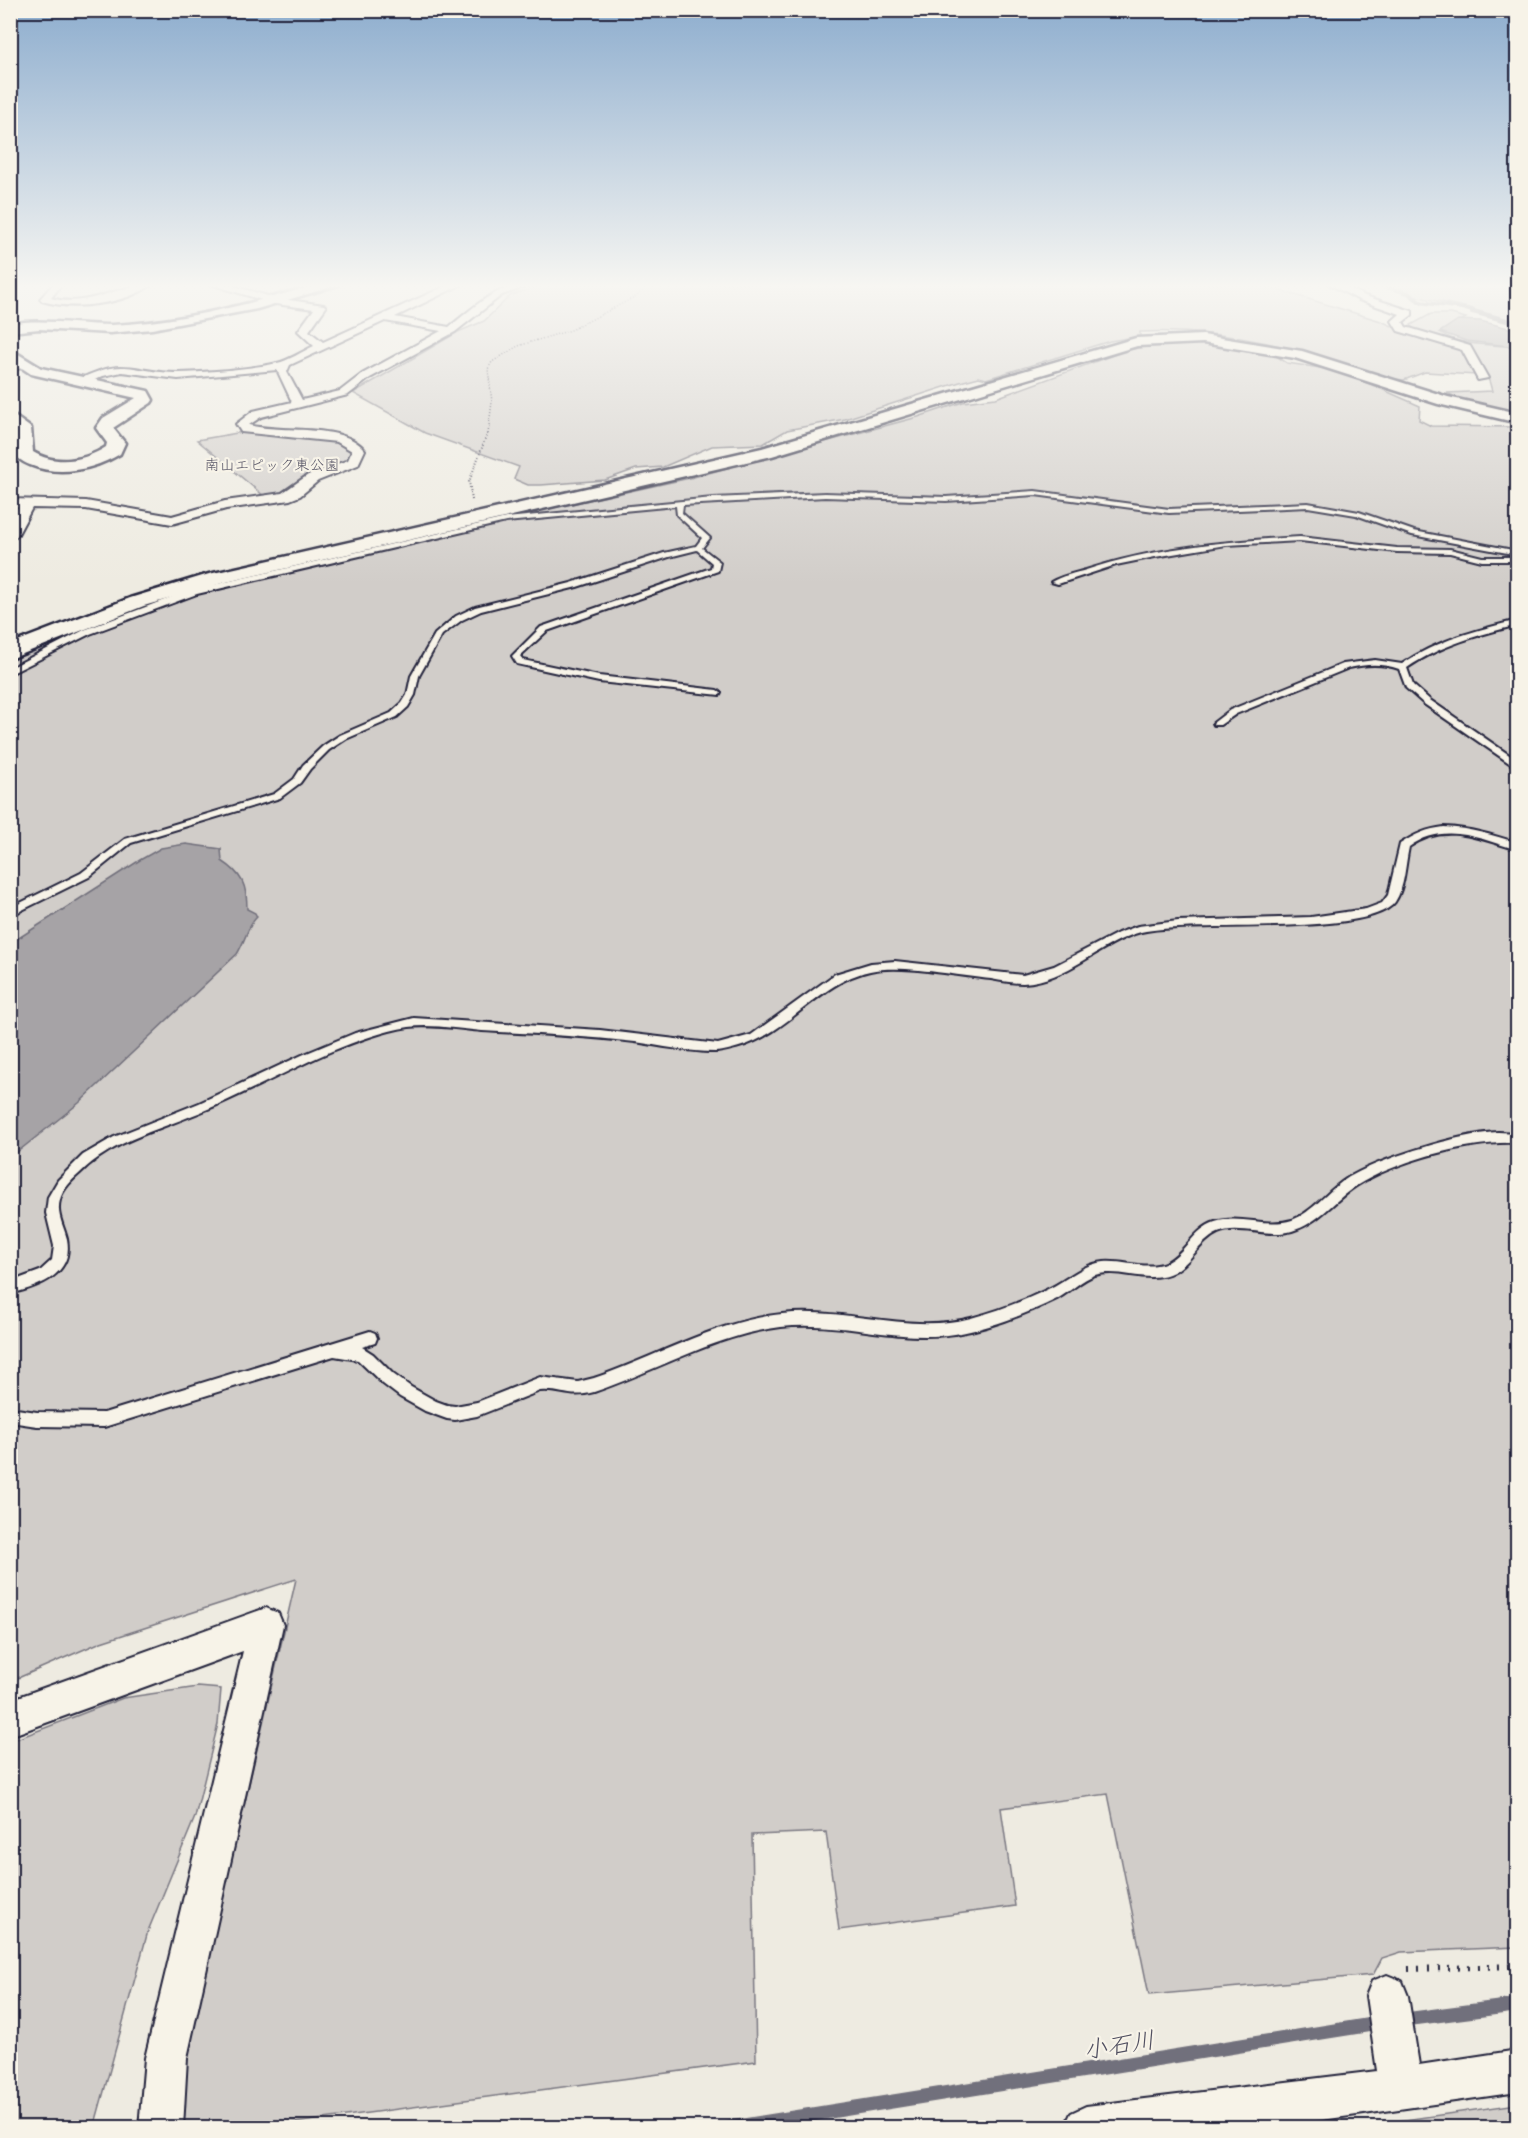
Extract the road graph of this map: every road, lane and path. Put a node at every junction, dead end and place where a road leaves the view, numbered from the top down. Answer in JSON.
{"nodes":[{"id":1,"x":96,"y":384,"type":"edge"},
{"id":2,"x":288,"y":384,"type":"edge"},
{"id":3,"x":356,"y":384,"type":"edge"},
{"id":4,"x":490,"y":384,"type":"edge"},
{"id":5,"x":996,"y":384,"type":"edge"},
{"id":6,"x":1390,"y":384,"type":"edge"},
{"id":7,"x":299,"y":404,"type":"junction"},
{"id":8,"x":10,"y":418,"type":"edge"},
{"id":9,"x":1518,"y":418,"type":"edge"},
{"id":10,"x":472,"y":500,"type":"dead end"},
{"id":11,"x":10,"y":502,"type":"edge"},
{"id":12,"x":680,"y":503,"type":"junction"},
{"id":13,"x":27,"y":504,"type":"junction"},
{"id":14,"x":10,"y":536,"type":"edge"},
{"id":15,"x":698,"y":548,"type":"junction"},
{"id":16,"x":1518,"y":553,"type":"edge"},
{"id":17,"x":1518,"y":559,"type":"edge"},
{"id":18,"x":1055,"y":582,"type":"dead end"},
{"id":19,"x":1518,"y":622,"type":"edge"},
{"id":20,"x":1509,"y":625,"type":"junction"},
{"id":21,"x":1518,"y":632,"type":"edge"},
{"id":22,"x":10,"y":652,"type":"edge"},
{"id":23,"x":1404,"y":667,"type":"junction"},
{"id":24,"x":10,"y":672,"type":"edge"},
{"id":25,"x":717,"y":693,"type":"dead end"},
{"id":26,"x":1217,"y":723,"type":"dead end"},
{"id":27,"x":1518,"y":766,"type":"edge"},
{"id":28,"x":1518,"y":847,"type":"edge"},
{"id":29,"x":10,"y":913,"type":"edge"},
{"id":30,"x":1518,"y":1138,"type":"edge"},
{"id":31,"x":10,"y":1288,"type":"edge"},
{"id":32,"x":370,"y":1338,"type":"dead end"},
{"id":33,"x":333,"y":1349,"type":"junction"},
{"id":34,"x":10,"y":1415,"type":"edge"},
{"id":35,"x":10,"y":1718,"type":"edge"},
{"id":36,"x":1518,"y":1966,"type":"edge"},
{"id":37,"x":1387,"y":1995,"type":"joint"},
{"id":38,"x":1518,"y":2071,"type":"edge"},
{"id":39,"x":1399,"y":2074,"type":"junction"},
{"id":40,"x":161,"y":2127,"type":"edge"},
{"id":41,"x":1086,"y":2127,"type":"edge"}],
"edges":[{"from":1,"to":8,"type":"street"},
{"from":2,"to":7,"type":"street"},
{"from":3,"to":7,"type":"street"},
{"from":4,"to":10,"type":"path"},
{"from":5,"to":22,"type":"street"},
{"from":6,"to":9,"type":"street"},
{"from":7,"to":13,"type":"street"},
{"from":11,"to":13,"type":"street"},
{"from":12,"to":15,"type":"lane"},
{"from":12,"to":16,"type":"lane"},
{"from":12,"to":24,"type":"lane"},
{"from":13,"to":14,"type":"street"},
{"from":15,"to":25,"type":"lane"},
{"from":15,"to":29,"type":"lane"},
{"from":17,"to":18,"type":"lane"},
{"from":19,"to":20,"type":"lane"},
{"from":20,"to":21,"type":"lane"},
{"from":20,"to":23,"type":"lane"},
{"from":23,"to":26,"type":"lane"},
{"from":23,"to":27,"type":"lane"},
{"from":28,"to":31,"type":"lane"},
{"from":30,"to":33,"type":"lane"},
{"from":32,"to":33,"type":"lane"},
{"from":33,"to":34,"type":"lane"},
{"from":35,"to":40,"type":"street"},
{"from":36,"to":37,"type":"path"},
{"from":37,"to":39,"type":"street"},
{"from":38,"to":39,"type":"street"},
{"from":39,"to":41,"type":"street"}]}
